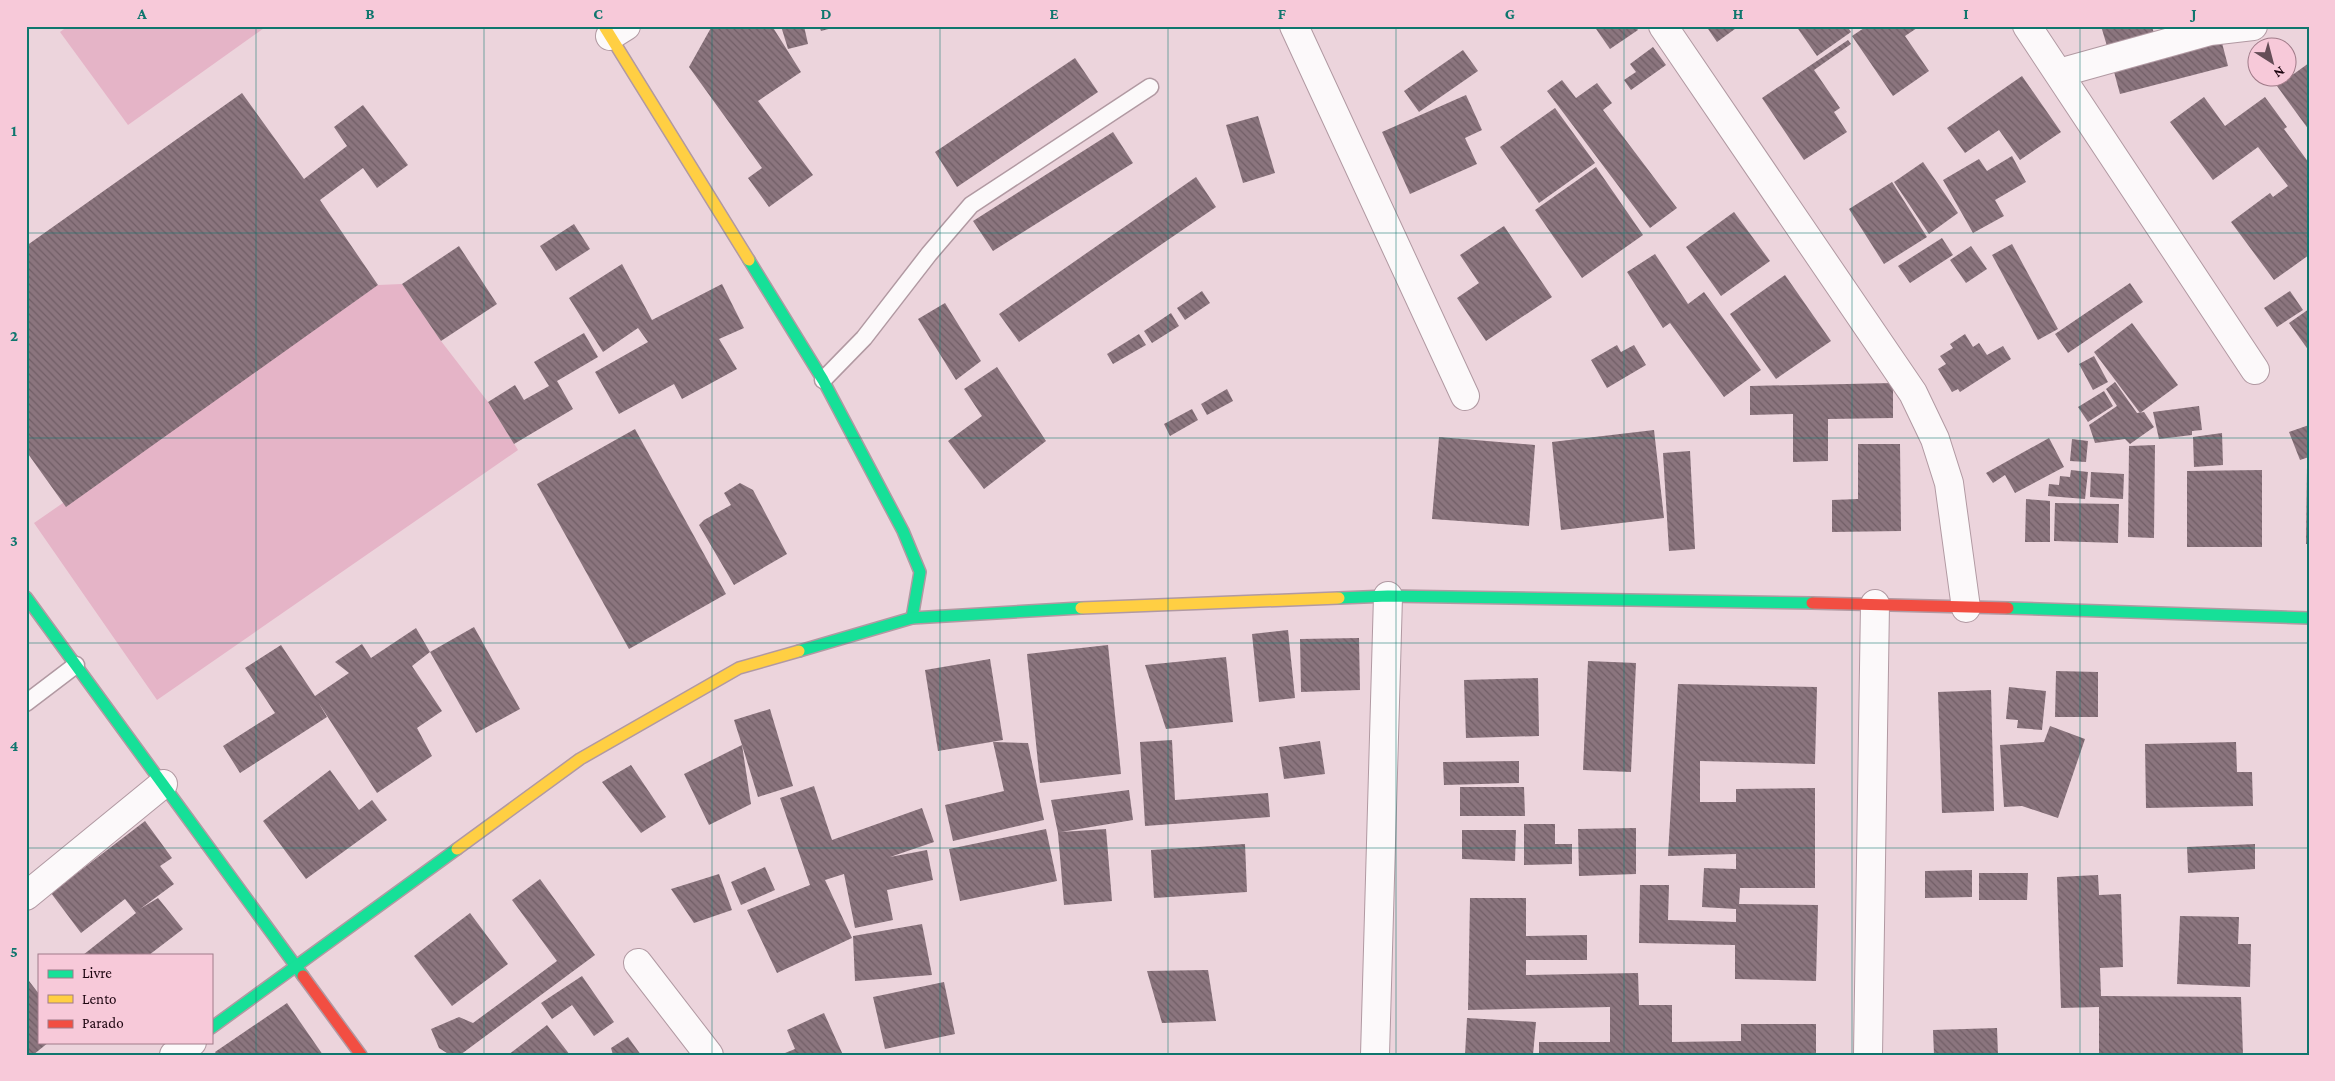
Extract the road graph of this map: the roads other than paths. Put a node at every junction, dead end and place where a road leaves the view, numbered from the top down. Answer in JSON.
{"nodes":[{"id":1,"x":1294,"y":26,"type":"edge"},
{"id":2,"x":1663,"y":26,"type":"edge"},
{"id":3,"x":2027,"y":26,"type":"edge"},
{"id":4,"x":2253,"y":26,"type":"edge"},
{"id":5,"x":613,"y":29,"type":"edge"},
{"id":6,"x":2059,"y":73,"type":"junction"},
{"id":7,"x":1150,"y":87,"type":"dead end"},
{"id":8,"x":2255,"y":370,"type":"dead end"},
{"id":9,"x":823,"y":380,"type":"junction"},
{"id":10,"x":1465,"y":396,"type":"dead end"},
{"id":11,"x":1388,"y":596,"type":"junction"},
{"id":12,"x":26,"y":597,"type":"edge"},
{"id":13,"x":1875,"y":604,"type":"junction"},
{"id":14,"x":1966,"y":608,"type":"junction"},
{"id":15,"x":912,"y":618,"type":"junction"},
{"id":16,"x":2309,"y":618,"type":"edge"},
{"id":17,"x":76,"y":665,"type":"junction"},
{"id":18,"x":26,"y":703,"type":"edge"},
{"id":19,"x":163,"y":784,"type":"junction"},
{"id":20,"x":26,"y":896,"type":"edge"},
{"id":21,"x":638,"y":963,"type":"dead end"},
{"id":22,"x":296,"y":967,"type":"junction"},
{"id":23,"x":212,"y":1027,"type":"edge"},
{"id":24,"x":189,"y":1044,"type":"edge"},
{"id":25,"x":174,"y":1055,"type":"edge"},
{"id":26,"x":361,"y":1055,"type":"edge"},
{"id":27,"x":709,"y":1055,"type":"edge"},
{"id":28,"x":1375,"y":1055,"type":"edge"},
{"id":29,"x":1868,"y":1055,"type":"edge"}],
"edges":[{"from":1,"to":10,"type":"street"},
{"from":2,"to":14,"type":"street"},
{"from":3,"to":6,"type":"street"},
{"from":4,"to":6,"type":"street"},
{"from":5,"to":9,"type":"street"},
{"from":6,"to":8,"type":"street"},
{"from":7,"to":9,"type":"lane"},
{"from":9,"to":15,"type":"street"},
{"from":11,"to":13,"type":"street"},
{"from":11,"to":15,"type":"street"},
{"from":11,"to":28,"type":"street"},
{"from":12,"to":17,"type":"street"},
{"from":13,"to":14,"type":"street"},
{"from":13,"to":29,"type":"street"},
{"from":14,"to":16,"type":"street"},
{"from":15,"to":22,"type":"street"},
{"from":17,"to":18,"type":"lane"},
{"from":17,"to":19,"type":"street"},
{"from":19,"to":20,"type":"street"},
{"from":19,"to":22,"type":"street"},
{"from":21,"to":27,"type":"street"},
{"from":22,"to":23,"type":"street"},
{"from":22,"to":26,"type":"street"},
{"from":24,"to":25,"type":"street"}]}
